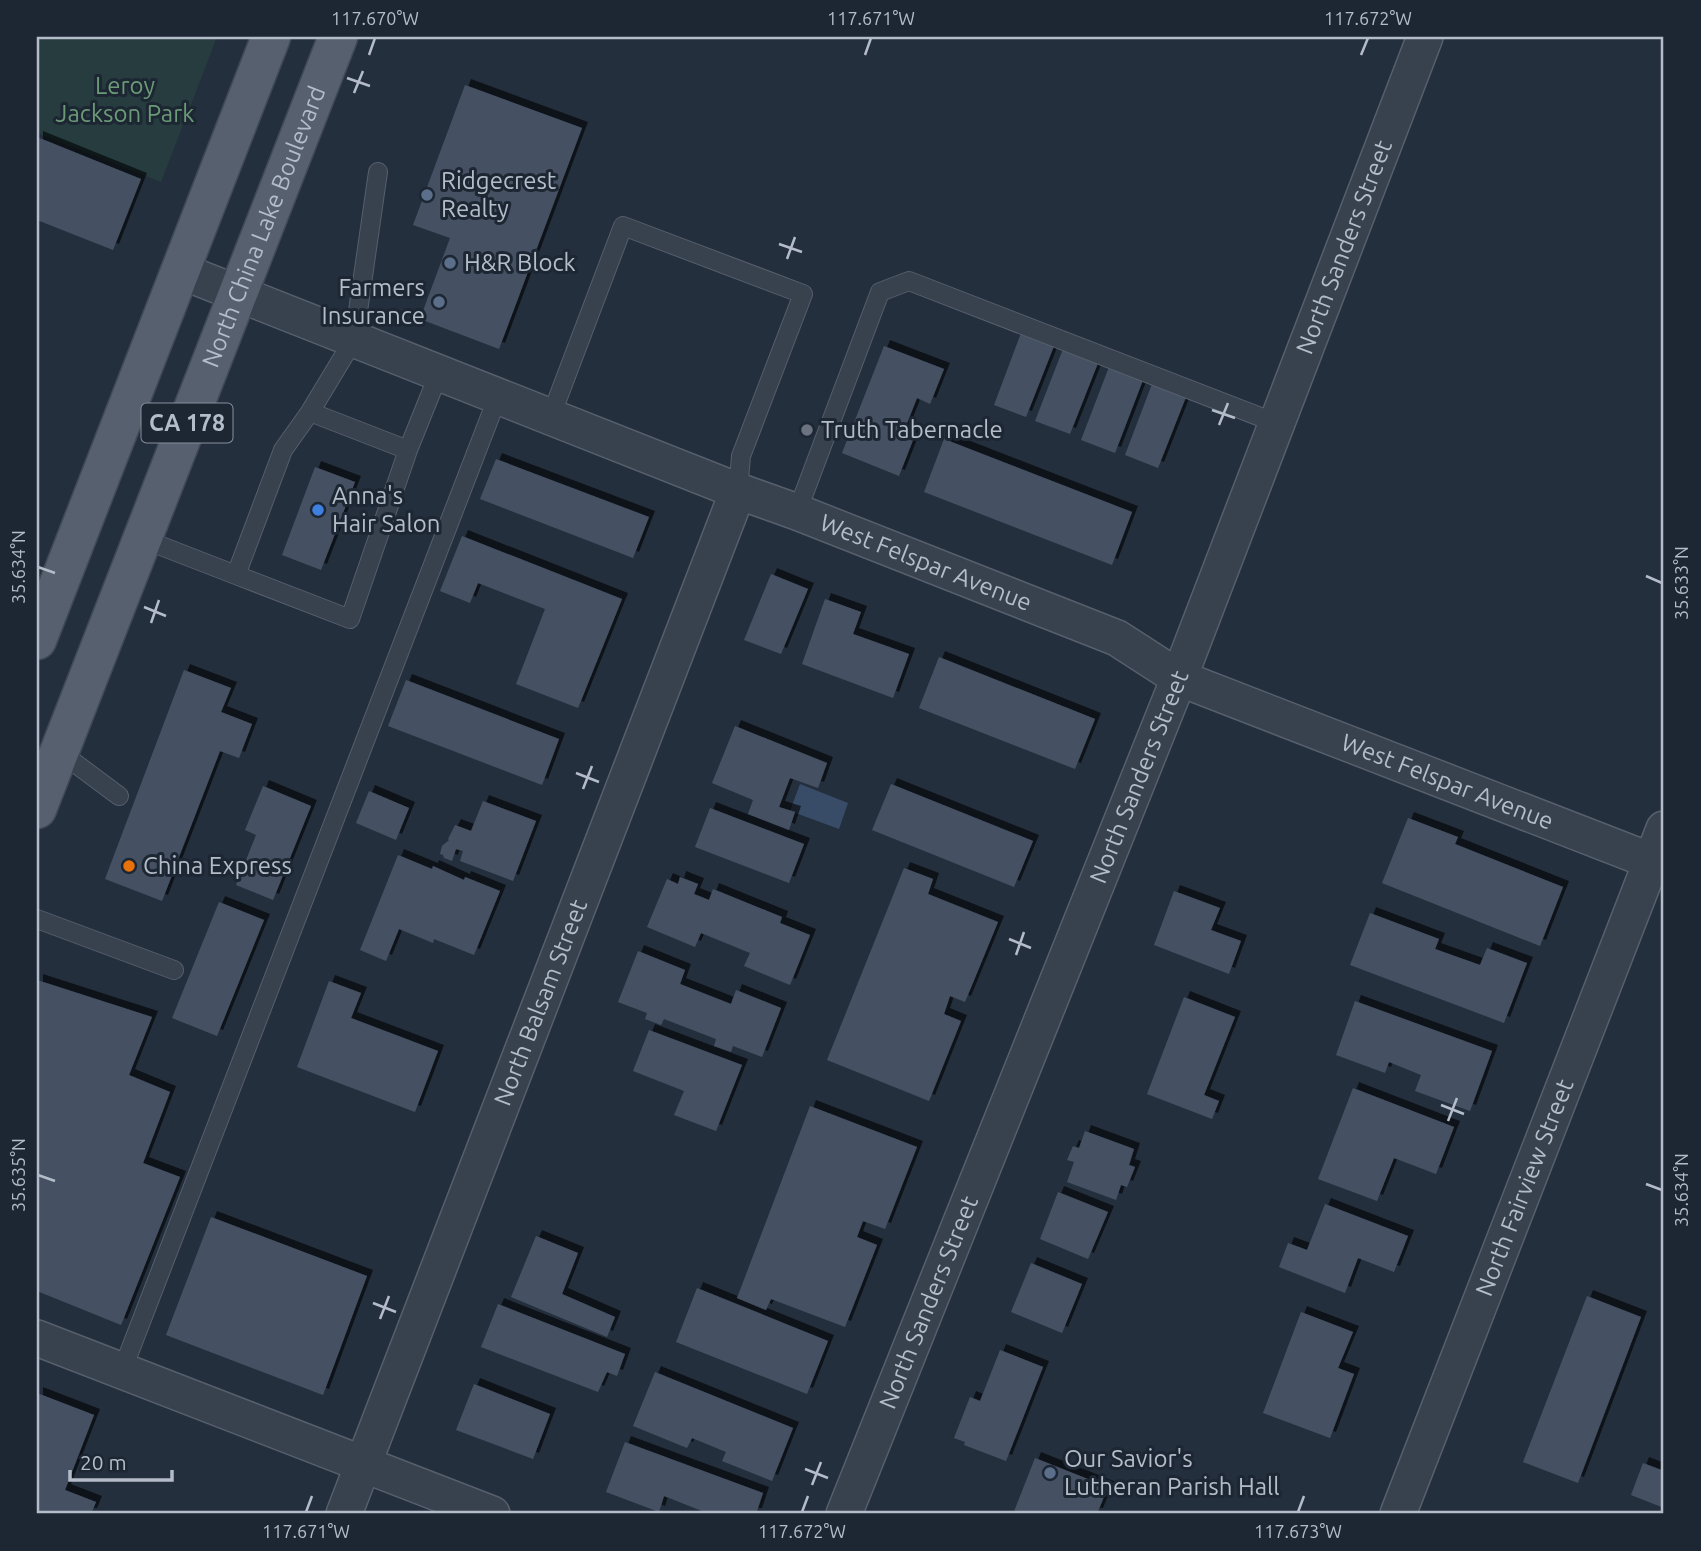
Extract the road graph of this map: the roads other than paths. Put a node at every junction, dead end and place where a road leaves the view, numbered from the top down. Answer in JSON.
{"nodes":[{"id":1,"x":271,"y":37,"type":"edge"},
{"id":2,"x":338,"y":37,"type":"edge"},
{"id":3,"x":1425,"y":37,"type":"edge"},
{"id":4,"x":378,"y":172,"type":"dead end"},
{"id":5,"x":180,"y":271,"type":"junction"},
{"id":6,"x":237,"y":294,"type":"junction"},
{"id":7,"x":354,"y":340,"type":"junction"},
{"id":8,"x":439,"y":373,"type":"junction"},
{"id":9,"x":498,"y":396,"type":"junction"},
{"id":10,"x":310,"y":412,"type":"junction"},
{"id":11,"x":551,"y":416,"type":"junction"},
{"id":12,"x":1276,"y":423,"type":"junction"},
{"id":13,"x":408,"y":450,"type":"junction"},
{"id":14,"x":738,"y":491,"type":"junction"},
{"id":15,"x":797,"y":512,"type":"junction"},
{"id":16,"x":143,"y":539,"type":"junction"},
{"id":17,"x":236,"y":575,"type":"junction"},
{"id":18,"x":37,"y":640,"type":"edge"},
{"id":19,"x":1179,"y":678,"type":"junction"},
{"id":20,"x":60,"y":752,"type":"junction"},
{"id":21,"x":119,"y":796,"type":"dead end"},
{"id":22,"x":37,"y":810,"type":"edge"},
{"id":23,"x":1660,"y":852,"type":"edge"},
{"id":24,"x":37,"y":919,"type":"edge"},
{"id":25,"x":174,"y":970,"type":"dead end"},
{"id":26,"x":37,"y":1338,"type":"edge"},
{"id":27,"x":122,"y":1371,"type":"junction"},
{"id":28,"x":363,"y":1464,"type":"junction"},
{"id":29,"x":344,"y":1514,"type":"edge"},
{"id":30,"x":492,"y":1514,"type":"edge"},
{"id":31,"x":844,"y":1514,"type":"edge"},
{"id":32,"x":1398,"y":1514,"type":"edge"}],
"edges":[{"from":1,"to":5,"type":"main road","number":"CA 178"},
{"from":2,"to":6,"type":"main road","name":"North China Lake Boulevard","number":"CA 178"},
{"from":3,"to":12,"type":"street","name":"North Sanders Street"},
{"from":4,"to":7,"type":"lane"},
{"from":5,"to":6,"type":"street","name":"West Felspar Avenue"},
{"from":5,"to":18,"type":"main road","number":"CA 178"},
{"from":6,"to":7,"type":"street","name":"West Felspar Avenue"},
{"from":6,"to":16,"type":"main road","name":"North China Lake Boulevard","number":"CA 178"},
{"from":7,"to":8,"type":"street","name":"West Felspar Avenue"},
{"from":7,"to":10,"type":"lane"},
{"from":8,"to":9,"type":"street","name":"West Felspar Avenue"},
{"from":8,"to":13,"type":"lane"},
{"from":9,"to":11,"type":"street","name":"West Felspar Avenue"},
{"from":9,"to":27,"type":"lane"},
{"from":10,"to":13,"type":"lane"},
{"from":10,"to":17,"type":"lane"},
{"from":11,"to":14,"type":"street","name":"West Felspar Avenue"},
{"from":11,"to":14,"type":"lane"},
{"from":12,"to":15,"type":"lane"},
{"from":12,"to":19,"type":"street","name":"North Sanders Street"},
{"from":13,"to":17,"type":"lane"},
{"from":14,"to":15,"type":"street","name":"West Felspar Avenue"},
{"from":14,"to":28,"type":"street","name":"North Balsam Street"},
{"from":15,"to":19,"type":"street","name":"West Felspar Avenue"},
{"from":16,"to":17,"type":"lane"},
{"from":16,"to":20,"type":"main road","name":"North China Lake Boulevard","number":"CA 178"},
{"from":19,"to":23,"type":"street","name":"West Felspar Avenue"},
{"from":19,"to":31,"type":"street","name":"North Sanders Street"},
{"from":20,"to":21,"type":"lane"},
{"from":20,"to":22,"type":"main road","name":"North China Lake Boulevard","number":"CA 178"},
{"from":23,"to":32,"type":"street","name":"North Fairview Street"},
{"from":24,"to":25,"type":"lane"},
{"from":26,"to":27,"type":"street"},
{"from":27,"to":28,"type":"street"},
{"from":28,"to":29,"type":"street","name":"North Balsam Street"},
{"from":28,"to":30,"type":"street"}]}
